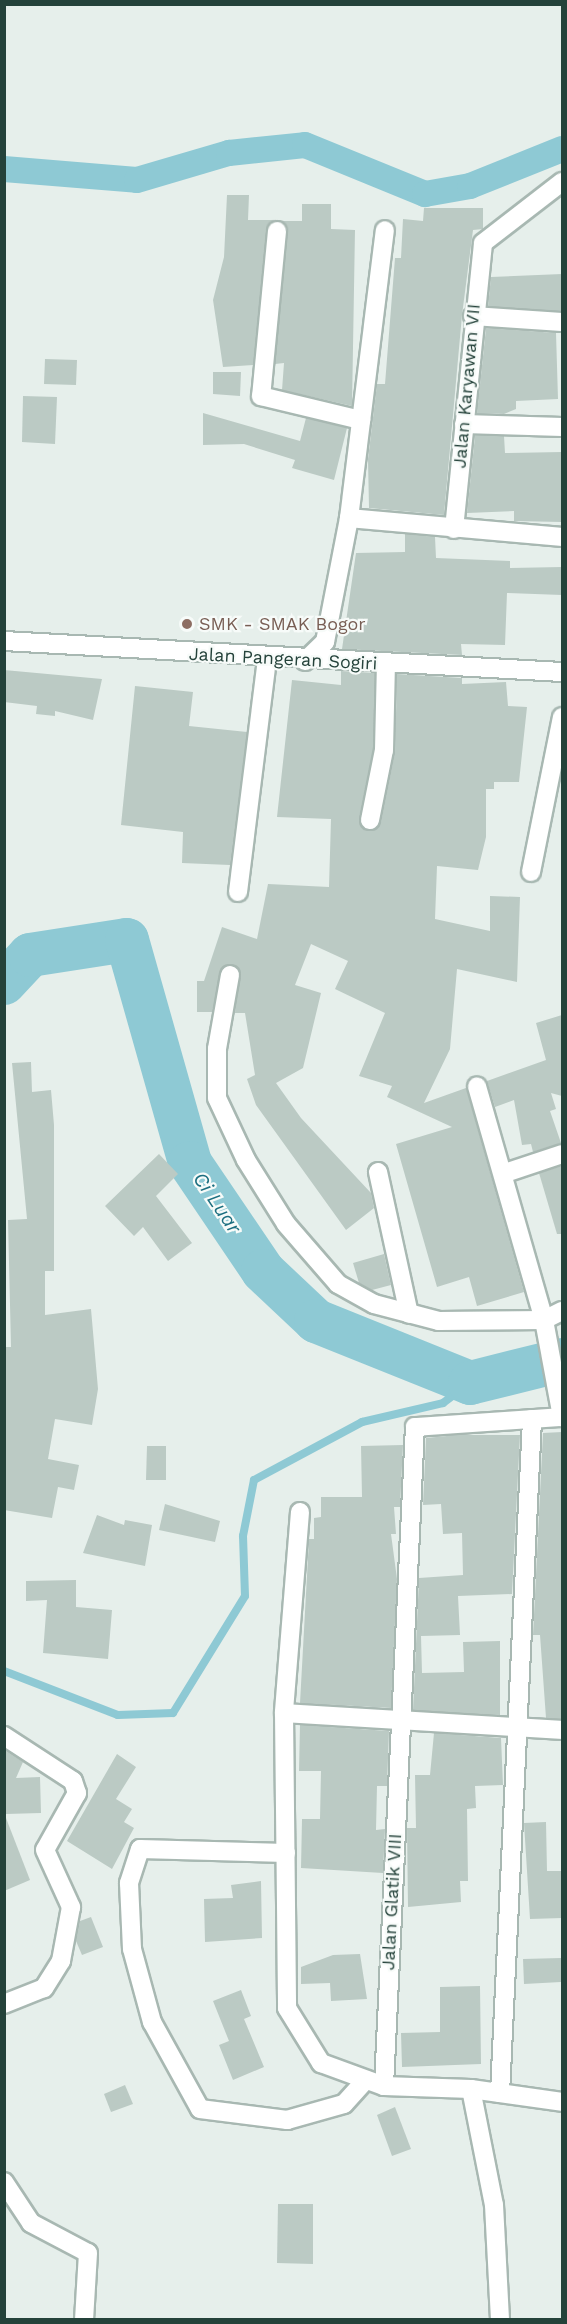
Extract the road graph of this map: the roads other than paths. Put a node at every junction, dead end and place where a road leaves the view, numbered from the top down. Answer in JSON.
{"nodes":[{"id":1,"x":562,"y":182,"type":"edge"},
{"id":2,"x":386,"y":230,"type":"dead end"},
{"id":3,"x":277,"y":231,"type":"dead end"},
{"id":4,"x":473,"y":316,"type":"junction"},
{"id":5,"x":562,"y":322,"type":"edge"},
{"id":6,"x":361,"y":420,"type":"junction"},
{"id":7,"x":464,"y":424,"type":"junction"},
{"id":8,"x":562,"y":427,"type":"edge"},
{"id":9,"x":349,"y":518,"type":"junction"},
{"id":10,"x":454,"y":530,"type":"junction"},
{"id":11,"x":562,"y":537,"type":"edge"},
{"id":12,"x":4,"y":641,"type":"edge"},
{"id":13,"x":267,"y":659,"type":"junction"},
{"id":14,"x":305,"y":662,"type":"junction"},
{"id":15,"x":386,"y":664,"type":"junction"},
{"id":16,"x":562,"y":672,"type":"edge"},
{"id":17,"x":562,"y":717,"type":"edge"},
{"id":18,"x":370,"y":820,"type":"dead end"},
{"id":19,"x":531,"y":872,"type":"dead end"},
{"id":20,"x":238,"y":892,"type":"dead end"},
{"id":21,"x":230,"y":975,"type":"dead end"},
{"id":22,"x":477,"y":1086,"type":"dead end"},
{"id":23,"x":562,"y":1154,"type":"edge"},
{"id":24,"x":378,"y":1172,"type":"dead end"},
{"id":25,"x":505,"y":1173,"type":"junction"},
{"id":26,"x":562,"y":1311,"type":"edge"},
{"id":27,"x":410,"y":1314,"type":"junction"},
{"id":28,"x":545,"y":1323,"type":"junction"},
{"id":29,"x":562,"y":1417,"type":"edge"},
{"id":30,"x":532,"y":1419,"type":"junction"},
{"id":31,"x":300,"y":1512,"type":"dead end"},
{"id":32,"x":284,"y":1713,"type":"junction"},
{"id":33,"x":401,"y":1719,"type":"junction"},
{"id":34,"x":521,"y":1726,"type":"junction"},
{"id":35,"x":562,"y":1730,"type":"edge"},
{"id":36,"x":4,"y":1736,"type":"edge"},
{"id":37,"x":286,"y":1853,"type":"junction"},
{"id":38,"x":4,"y":2004,"type":"edge"},
{"id":39,"x":365,"y":2081,"type":"junction"},
{"id":40,"x":384,"y":2086,"type":"junction"},
{"id":41,"x":471,"y":2089,"type":"junction"},
{"id":42,"x":500,"y":2093,"type":"junction"},
{"id":43,"x":562,"y":2102,"type":"edge"},
{"id":44,"x":4,"y":2182,"type":"edge"},
{"id":45,"x":84,"y":2319,"type":"edge"},
{"id":46,"x":500,"y":2319,"type":"edge"}],
"edges":[{"from":1,"to":4,"type":"street","name":"Jalan Karyawan VII"},
{"from":2,"to":6,"type":"street"},
{"from":3,"to":6,"type":"street"},
{"from":4,"to":5,"type":"street"},
{"from":4,"to":7,"type":"street","name":"Jalan Karyawan VII"},
{"from":6,"to":9,"type":"street"},
{"from":7,"to":8,"type":"street"},
{"from":7,"to":10,"type":"street","name":"Jalan Karyawan VII"},
{"from":9,"to":10,"type":"street"},
{"from":9,"to":14,"type":"street"},
{"from":10,"to":11,"type":"street"},
{"from":12,"to":13,"type":"street","name":"Jalan Pangeran Sogiri"},
{"from":13,"to":14,"type":"street","name":"Jalan Pangeran Sogiri"},
{"from":13,"to":20,"type":"street"},
{"from":14,"to":15,"type":"street","name":"Jalan Pangeran Sogiri"},
{"from":15,"to":16,"type":"street","name":"Jalan Pangeran Sogiri"},
{"from":15,"to":18,"type":"street"},
{"from":17,"to":19,"type":"street"},
{"from":21,"to":27,"type":"street"},
{"from":22,"to":25,"type":"street"},
{"from":23,"to":25,"type":"street"},
{"from":24,"to":27,"type":"street"},
{"from":25,"to":28,"type":"street"},
{"from":26,"to":28,"type":"street"},
{"from":27,"to":28,"type":"street"},
{"from":28,"to":29,"type":"street"},
{"from":29,"to":30,"type":"street"},
{"from":30,"to":33,"type":"street","name":"Jalan Glatik VIII"},
{"from":30,"to":34,"type":"street"},
{"from":31,"to":32,"type":"street"},
{"from":32,"to":33,"type":"street"},
{"from":32,"to":37,"type":"street"},
{"from":33,"to":34,"type":"street"},
{"from":33,"to":40,"type":"street","name":"Jalan Glatik VIII"},
{"from":34,"to":35,"type":"street"},
{"from":34,"to":42,"type":"street"},
{"from":36,"to":38,"type":"street"},
{"from":37,"to":39,"type":"street"},
{"from":37,"to":39,"type":"street"},
{"from":39,"to":40,"type":"street"},
{"from":40,"to":41,"type":"street"},
{"from":41,"to":42,"type":"street"},
{"from":41,"to":46,"type":"street"},
{"from":42,"to":43,"type":"street"},
{"from":44,"to":45,"type":"street"}]}
